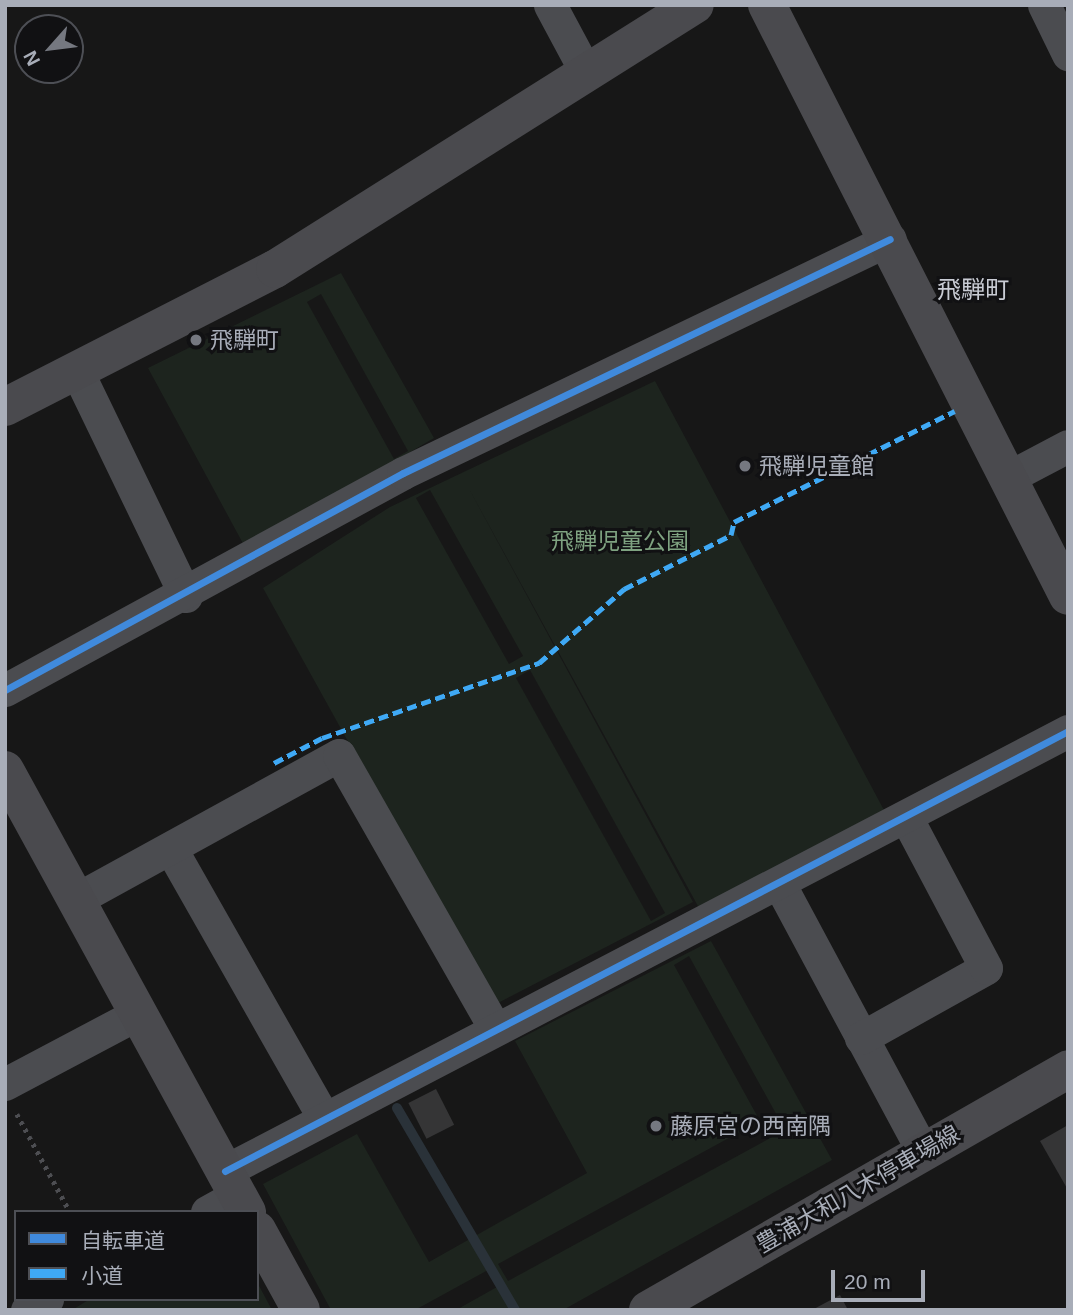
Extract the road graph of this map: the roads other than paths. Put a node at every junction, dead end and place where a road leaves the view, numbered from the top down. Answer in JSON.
{"nodes":[{"id":1,"x":550,"y":5,"type":"edge"},
{"id":2,"x":695,"y":5,"type":"edge"},
{"id":3,"x":767,"y":5,"type":"edge"},
{"id":4,"x":1044,"y":5,"type":"edge"},
{"id":5,"x":1068,"y":54,"type":"edge"},
{"id":6,"x":586,"y":72,"type":"junction"},
{"id":7,"x":890,"y":239,"type":"junction"},
{"id":8,"x":77,"y":371,"type":"junction"},
{"id":9,"x":5,"y":407,"type":"edge"},
{"id":10,"x":1068,"y":446,"type":"edge"},
{"id":11,"x":1011,"y":476,"type":"junction"},
{"id":12,"x":186,"y":596,"type":"junction"},
{"id":13,"x":1068,"y":596,"type":"edge"},
{"id":14,"x":5,"y":690,"type":"edge"},
{"id":15,"x":1068,"y":731,"type":"edge"},
{"id":16,"x":5,"y":770,"type":"edge"},
{"id":17,"x":906,"y":819,"type":"junction"},
{"id":18,"x":172,"y":849,"type":"junction"},
{"id":19,"x":779,"y":884,"type":"junction"},
{"id":20,"x":75,"y":900,"type":"junction"},
{"id":21,"x":137,"y":1014,"type":"junction"},
{"id":22,"x":495,"y":1029,"type":"junction"},
{"id":23,"x":861,"y":1038,"type":"junction"},
{"id":24,"x":1068,"y":1069,"type":"edge"},
{"id":25,"x":8,"y":1095,"type":"edge"},
{"id":26,"x":324,"y":1118,"type":"junction"},
{"id":27,"x":923,"y":1152,"type":"junction"},
{"id":28,"x":229,"y":1197,"type":"edge"},
{"id":29,"x":259,"y":1234,"type":"edge"},
{"id":30,"x":43,"y":1301,"type":"edge"},
{"id":31,"x":27,"y":1310,"type":"edge"},
{"id":32,"x":301,"y":1310,"type":"edge"},
{"id":33,"x":648,"y":1310,"type":"edge"}],
"edges":[{"from":1,"to":6,"type":"street"},
{"from":2,"to":6,"type":"street"},
{"from":3,"to":7,"type":"street"},
{"from":4,"to":5,"type":"street"},
{"from":6,"to":8,"type":"street"},
{"from":7,"to":11,"type":"street"},
{"from":7,"to":12,"type":"street"},
{"from":8,"to":9,"type":"street"},
{"from":8,"to":12,"type":"street"},
{"from":10,"to":11,"type":"street"},
{"from":11,"to":13,"type":"street"},
{"from":12,"to":14,"type":"street"},
{"from":15,"to":17,"type":"street"},
{"from":16,"to":20,"type":"street"},
{"from":17,"to":19,"type":"street"},
{"from":17,"to":23,"type":"street"},
{"from":18,"to":20,"type":"street"},
{"from":18,"to":22,"type":"street"},
{"from":18,"to":26,"type":"street"},
{"from":19,"to":22,"type":"street"},
{"from":19,"to":23,"type":"street"},
{"from":20,"to":21,"type":"street"},
{"from":21,"to":25,"type":"street"},
{"from":21,"to":28,"type":"street"},
{"from":22,"to":26,"type":"street"},
{"from":23,"to":27,"type":"street"},
{"from":24,"to":27,"type":"street","name":"豊浦大和八木停車場線"},
{"from":26,"to":28,"type":"street"},
{"from":27,"to":33,"type":"street","name":"豊浦大和八木停車場線"},
{"from":29,"to":32,"type":"street"},
{"from":30,"to":31,"type":"street"}]}
